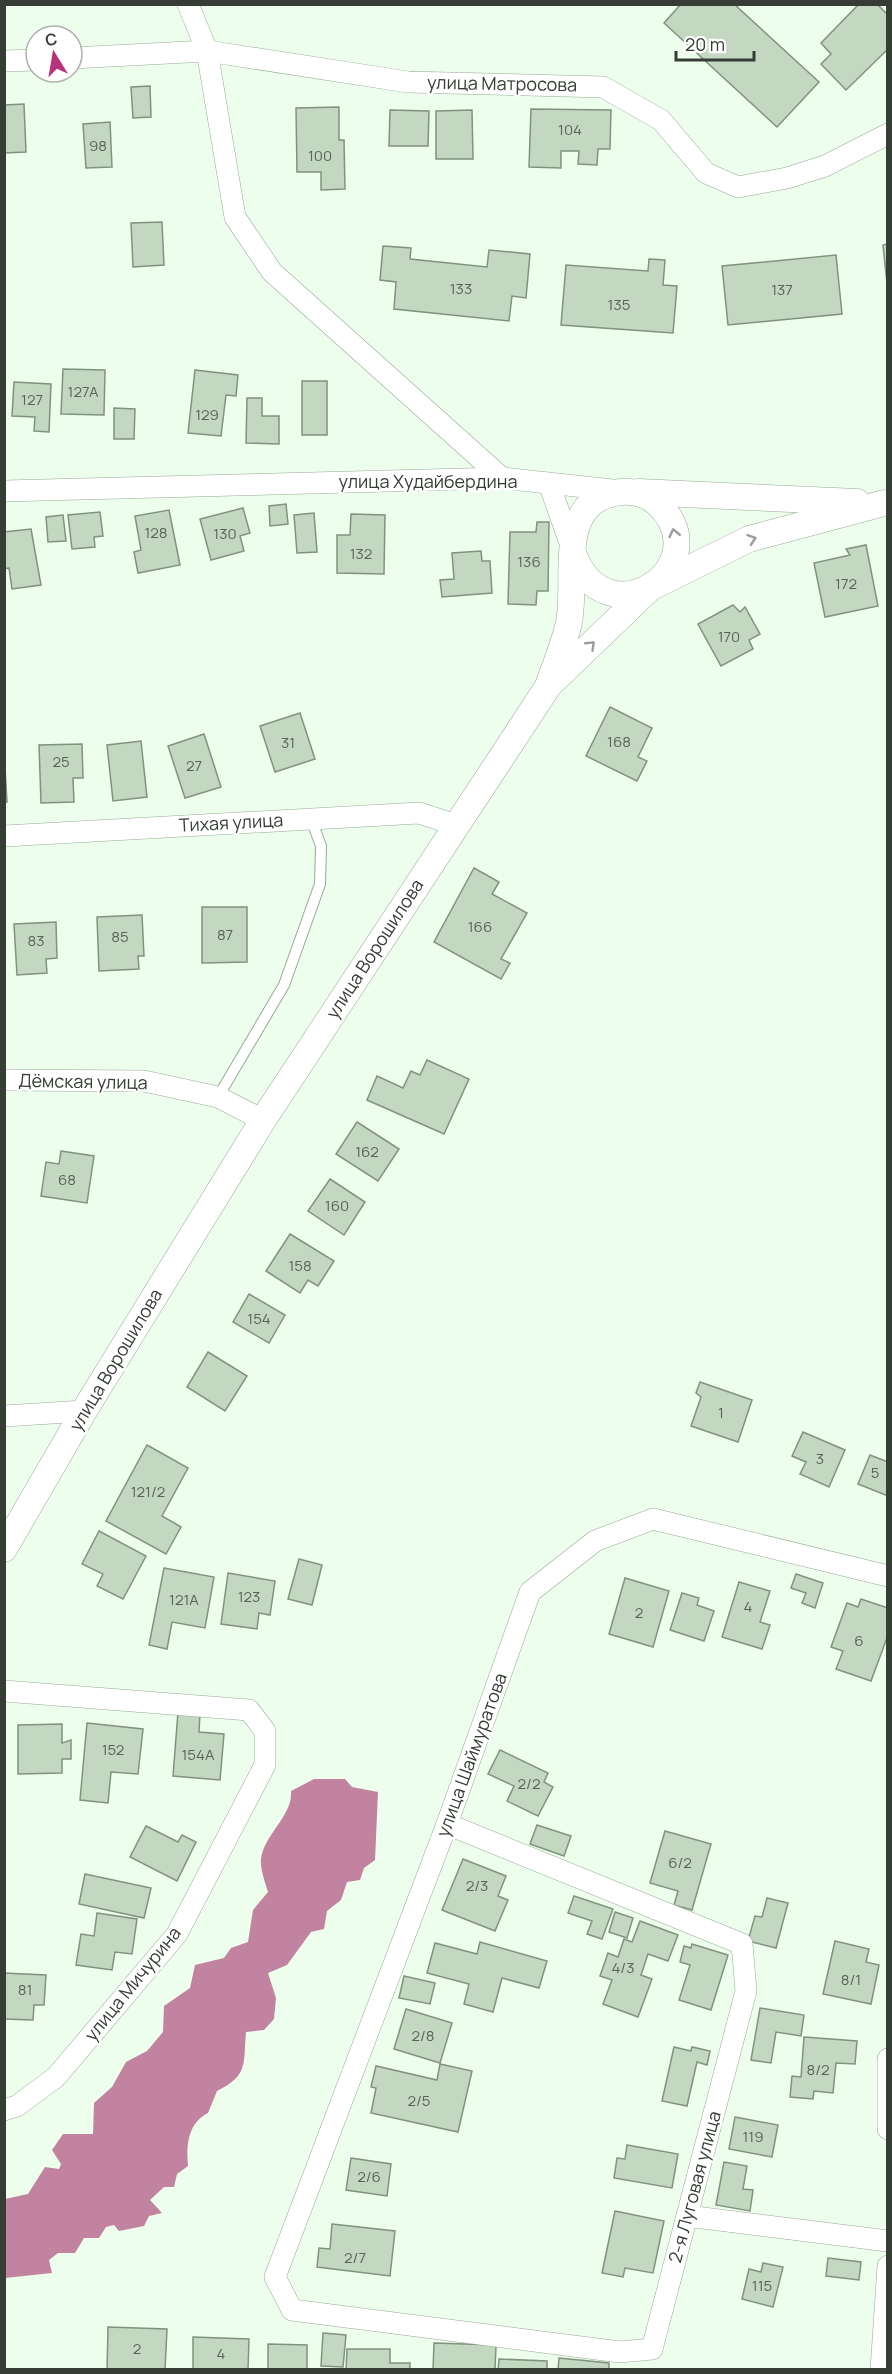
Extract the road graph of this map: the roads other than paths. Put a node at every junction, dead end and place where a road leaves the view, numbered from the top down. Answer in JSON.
{"nodes":[{"id":1,"x":188,"y":4,"type":"edge"},
{"id":2,"x":207,"y":51,"type":"junction"},
{"id":3,"x":84,"y":57,"type":"edge"},
{"id":4,"x":24,"y":60,"type":"edge"},
{"id":5,"x":4,"y":61,"type":"edge"},
{"id":6,"x":888,"y":134,"type":"edge"},
{"id":7,"x":502,"y":478,"type":"junction"},
{"id":8,"x":549,"y":484,"type":"junction"},
{"id":9,"x":4,"y":491,"type":"edge"},
{"id":10,"x":622,"y":491,"type":"junction"},
{"id":11,"x":886,"y":503,"type":"edge"},
{"id":12,"x":573,"y":553,"type":"junction"},
{"id":13,"x":650,"y":588,"type":"junction"},
{"id":14,"x":549,"y":685,"type":"junction"},
{"id":15,"x":311,"y":819,"type":"junction"},
{"id":16,"x":456,"y":825,"type":"junction"},
{"id":17,"x":4,"y":836,"type":"edge"},
{"id":18,"x":4,"y":1080,"type":"edge"},
{"id":19,"x":218,"y":1097,"type":"junction"},
{"id":20,"x":263,"y":1120,"type":"junction"},
{"id":21,"x":84,"y":1411,"type":"junction"},
{"id":22,"x":4,"y":1416,"type":"edge"},
{"id":23,"x":4,"y":1549,"type":"edge"},
{"id":24,"x":888,"y":1576,"type":"edge"},
{"id":25,"x":4,"y":1691,"type":"edge"},
{"id":26,"x":447,"y":1824,"type":"junction"},
{"id":27,"x":888,"y":2059,"type":"edge"},
{"id":28,"x":4,"y":2110,"type":"edge"},
{"id":29,"x":888,"y":2129,"type":"edge"},
{"id":30,"x":687,"y":2216,"type":"junction"},
{"id":31,"x":888,"y":2241,"type":"edge"},
{"id":32,"x":888,"y":2266,"type":"edge"},
{"id":33,"x":275,"y":2277,"type":"joint"},
{"id":34,"x":881,"y":2370,"type":"edge"}],
"edges":[{"from":1,"to":2,"type":"street"},
{"from":2,"to":3,"type":"street","name":"улица Матросова"},
{"from":2,"to":6,"type":"street","name":"улица Матросова"},
{"from":2,"to":7,"type":"street"},
{"from":4,"to":5,"type":"street"},
{"from":7,"to":8,"type":"street","name":"улица Худайбердина"},
{"from":7,"to":9,"type":"street","name":"улица Худайбердина"},
{"from":8,"to":10,"type":"street","name":"улица Худайбердина"},
{"from":8,"to":12,"type":"street"},
{"from":10,"to":11,"type":"street","name":"улица Худайбердина"},
{"from":10,"to":12,"type":"street"},
{"from":13,"to":10,"type":"street","one_way":true},
{"from":13,"to":11,"type":"street","name":"улица Ворошилова","one_way":true},
{"from":12,"to":13,"type":"street"},
{"from":12,"to":14,"type":"street"},
{"from":14,"to":13,"type":"street","name":"улица Ворошилова","one_way":true},
{"from":14,"to":16,"type":"street","name":"улица Ворошилова"},
{"from":15,"to":16,"type":"street","name":"Тихая улица"},
{"from":15,"to":17,"type":"street","name":"Тихая улица"},
{"from":15,"to":19,"type":"lane"},
{"from":16,"to":20,"type":"street","name":"улица Ворошилова"},
{"from":18,"to":19,"type":"street","name":"Дёмская улица"},
{"from":19,"to":20,"type":"street","name":"Дёмская улица"},
{"from":20,"to":21,"type":"street","name":"улица Ворошилова"},
{"from":21,"to":22,"type":"street"},
{"from":21,"to":23,"type":"street","name":"улица Ворошилова"},
{"from":24,"to":26,"type":"street","name":"улица Шаймуратова"},
{"from":25,"to":28,"type":"street","name":"улица Мичурина"},
{"from":26,"to":30,"type":"street","name":"2-я Луговая улица"},
{"from":26,"to":33,"type":"street","name":"улица Шаймуратова"},
{"from":27,"to":29,"type":"street"},
{"from":30,"to":31,"type":"street"},
{"from":30,"to":33,"type":"street","name":"2-я Луговая улица"},
{"from":32,"to":34,"type":"street"}]}
